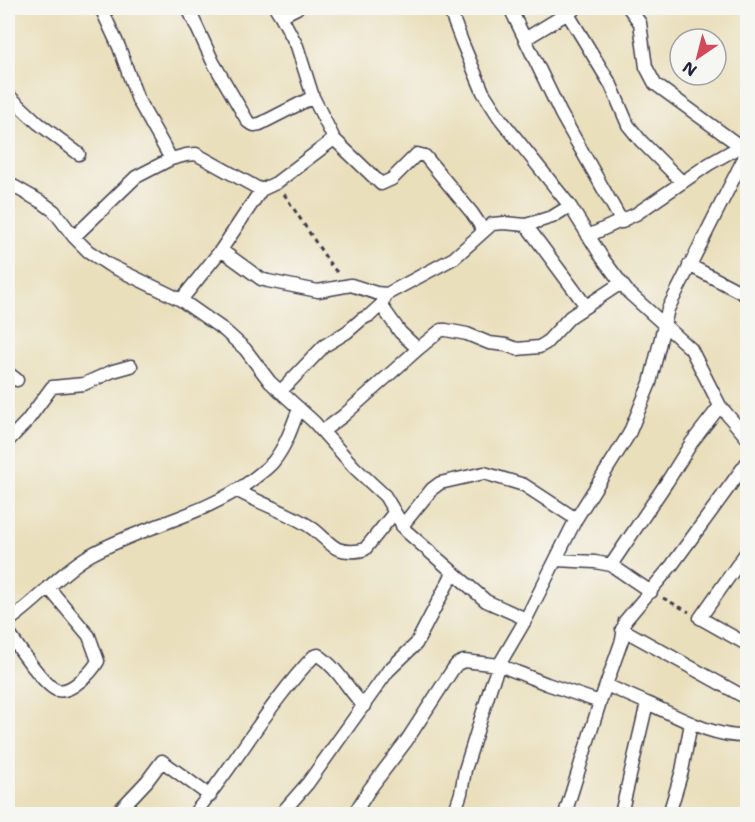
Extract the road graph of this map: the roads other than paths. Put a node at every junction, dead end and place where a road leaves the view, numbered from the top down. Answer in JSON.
{"nodes":[{"id":1,"x":101,"y":8,"type":"edge"},
{"id":2,"x":188,"y":8,"type":"edge"},
{"id":3,"x":297,"y":8,"type":"edge"},
{"id":4,"x":449,"y":8,"type":"edge"},
{"id":5,"x":510,"y":8,"type":"edge"},
{"id":6,"x":629,"y":8,"type":"edge"},
{"id":7,"x":572,"y":10,"type":"edge"},
{"id":8,"x":279,"y":12,"type":"edge"},
{"id":9,"x":525,"y":39,"type":"junction"},
{"id":10,"x":8,"y":95,"type":"edge"},
{"id":11,"x":313,"y":97,"type":"junction"},
{"id":12,"x":334,"y":139,"type":"junction"},
{"id":13,"x":745,"y":150,"type":"edge"},
{"id":14,"x":79,"y":154,"type":"dead end"},
{"id":15,"x":171,"y":159,"type":"junction"},
{"id":16,"x":682,"y":182,"type":"junction"},
{"id":17,"x":8,"y":183,"type":"edge"},
{"id":18,"x":261,"y":190,"type":"junction"},
{"id":19,"x":570,"y":206,"type":"junction"},
{"id":20,"x":622,"y":222,"type":"junction"},
{"id":21,"x":526,"y":225,"type":"junction"},
{"id":22,"x":484,"y":231,"type":"junction"},
{"id":23,"x":588,"y":236,"type":"junction"},
{"id":24,"x":74,"y":237,"type":"junction"},
{"id":25,"x":221,"y":250,"type":"junction"},
{"id":26,"x":689,"y":265,"type":"junction"},
{"id":27,"x":621,"y":283,"type":"junction"},
{"id":28,"x":747,"y":296,"type":"edge"},
{"id":29,"x":182,"y":300,"type":"junction"},
{"id":30,"x":384,"y":300,"type":"junction"},
{"id":31,"x":586,"y":306,"type":"junction"},
{"id":32,"x":664,"y":323,"type":"junction"},
{"id":33,"x":418,"y":349,"type":"junction"},
{"id":34,"x":131,"y":366,"type":"dead end"},
{"id":35,"x":280,"y":392,"type":"junction"},
{"id":36,"x":720,"y":406,"type":"junction"},
{"id":37,"x":299,"y":408,"type":"junction"},
{"id":38,"x":323,"y":431,"type":"junction"},
{"id":39,"x":747,"y":439,"type":"edge"},
{"id":40,"x":8,"y":441,"type":"edge"},
{"id":41,"x":747,"y":460,"type":"edge"},
{"id":42,"x":238,"y":491,"type":"junction"},
{"id":43,"x":394,"y":513,"type":"junction"},
{"id":44,"x":576,"y":519,"type":"junction"},
{"id":45,"x":402,"y":526,"type":"junction"},
{"id":46,"x":747,"y":550,"type":"edge"},
{"id":47,"x":556,"y":560,"type":"junction"},
{"id":48,"x":611,"y":565,"type":"junction"},
{"id":49,"x":453,"y":573,"type":"junction"},
{"id":50,"x":48,"y":587,"type":"junction"},
{"id":51,"x":651,"y":592,"type":"junction"},
{"id":52,"x":526,"y":619,"type":"junction"},
{"id":53,"x":8,"y":621,"type":"edge"},
{"id":54,"x":622,"y":629,"type":"junction"},
{"id":55,"x":8,"y":632,"type":"edge"},
{"id":56,"x":747,"y":645,"type":"edge"},
{"id":57,"x":500,"y":666,"type":"junction"},
{"id":58,"x":606,"y":685,"type":"junction"},
{"id":59,"x":747,"y":699,"type":"edge"},
{"id":60,"x":600,"y":702,"type":"junction"},
{"id":61,"x":647,"y":703,"type":"junction"},
{"id":62,"x":364,"y":706,"type":"junction"},
{"id":63,"x":691,"y":723,"type":"junction"},
{"id":64,"x":747,"y":736,"type":"edge"},
{"id":65,"x":210,"y":796,"type":"junction"},
{"id":66,"x":116,"y":814,"type":"edge"},
{"id":67,"x":194,"y":814,"type":"edge"},
{"id":68,"x":281,"y":814,"type":"edge"},
{"id":69,"x":354,"y":814,"type":"edge"},
{"id":70,"x":454,"y":814,"type":"edge"},
{"id":71,"x":565,"y":814,"type":"edge"},
{"id":72,"x":621,"y":814,"type":"edge"},
{"id":73,"x":669,"y":814,"type":"edge"}],
"edges":[{"from":1,"to":15,"type":"street"},
{"from":2,"to":11,"type":"street"},
{"from":3,"to":8,"type":"street"},
{"from":4,"to":19,"type":"street"},
{"from":5,"to":9,"type":"street"},
{"from":6,"to":13,"type":"street"},
{"from":7,"to":9,"type":"street"},
{"from":7,"to":16,"type":"street"},
{"from":8,"to":11,"type":"street"},
{"from":9,"to":20,"type":"street"},
{"from":10,"to":14,"type":"street"},
{"from":11,"to":12,"type":"street"},
{"from":12,"to":18,"type":"street"},
{"from":12,"to":22,"type":"street"},
{"from":13,"to":16,"type":"street"},
{"from":13,"to":26,"type":"street"},
{"from":15,"to":18,"type":"street"},
{"from":15,"to":24,"type":"street"},
{"from":16,"to":20,"type":"street"},
{"from":17,"to":24,"type":"street"},
{"from":18,"to":25,"type":"street"},
{"from":19,"to":21,"type":"street"},
{"from":19,"to":23,"type":"street"},
{"from":20,"to":23,"type":"street"},
{"from":21,"to":22,"type":"street"},
{"from":21,"to":31,"type":"street"},
{"from":22,"to":30,"type":"street"},
{"from":23,"to":27,"type":"street"},
{"from":24,"to":29,"type":"street"},
{"from":25,"to":29,"type":"street"},
{"from":25,"to":30,"type":"street"},
{"from":26,"to":28,"type":"street"},
{"from":26,"to":32,"type":"street"},
{"from":27,"to":31,"type":"street"},
{"from":27,"to":32,"type":"street"},
{"from":29,"to":35,"type":"street"},
{"from":30,"to":33,"type":"street"},
{"from":30,"to":35,"type":"street"},
{"from":31,"to":33,"type":"street"},
{"from":32,"to":36,"type":"street"},
{"from":32,"to":44,"type":"street"},
{"from":33,"to":38,"type":"street"},
{"from":34,"to":40,"type":"street"},
{"from":35,"to":37,"type":"street"},
{"from":36,"to":39,"type":"street"},
{"from":36,"to":48,"type":"street"},
{"from":37,"to":38,"type":"street"},
{"from":37,"to":42,"type":"street"},
{"from":38,"to":43,"type":"street"},
{"from":41,"to":51,"type":"street"},
{"from":42,"to":43,"type":"street"},
{"from":42,"to":50,"type":"street"},
{"from":43,"to":45,"type":"street"},
{"from":44,"to":45,"type":"street"},
{"from":44,"to":47,"type":"street"},
{"from":45,"to":49,"type":"street"},
{"from":46,"to":56,"type":"street"},
{"from":47,"to":48,"type":"street"},
{"from":47,"to":52,"type":"street"},
{"from":48,"to":51,"type":"street"},
{"from":49,"to":52,"type":"street"},
{"from":49,"to":62,"type":"street"},
{"from":50,"to":53,"type":"street"},
{"from":50,"to":55,"type":"street"},
{"from":51,"to":54,"type":"street"},
{"from":52,"to":57,"type":"street"},
{"from":54,"to":58,"type":"street"},
{"from":54,"to":59,"type":"street"},
{"from":57,"to":60,"type":"street"},
{"from":57,"to":69,"type":"street"},
{"from":57,"to":70,"type":"street"},
{"from":58,"to":60,"type":"street"},
{"from":58,"to":61,"type":"street"},
{"from":60,"to":71,"type":"street"},
{"from":61,"to":63,"type":"street"},
{"from":61,"to":72,"type":"street"},
{"from":62,"to":65,"type":"street"},
{"from":62,"to":68,"type":"street"},
{"from":63,"to":64,"type":"street"},
{"from":63,"to":73,"type":"street"},
{"from":65,"to":66,"type":"street"},
{"from":65,"to":67,"type":"street"}]}
